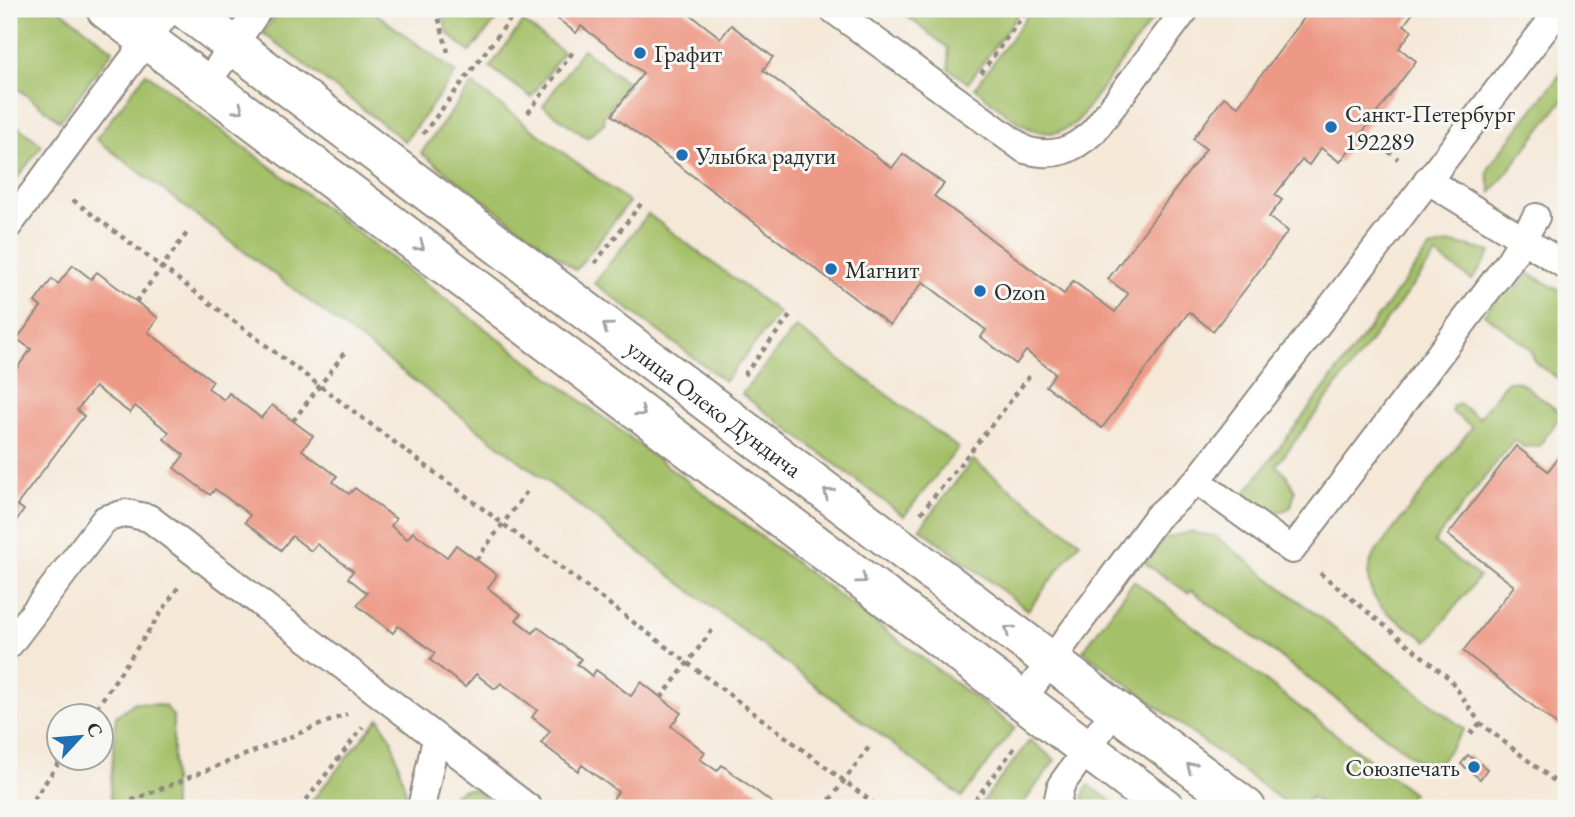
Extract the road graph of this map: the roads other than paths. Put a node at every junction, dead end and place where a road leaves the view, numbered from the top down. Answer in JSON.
{"nodes":[{"id":1,"x":106,"y":9,"type":"edge"},
{"id":2,"x":170,"y":9,"type":"edge"},
{"id":3,"x":185,"y":9,"type":"edge"},
{"id":4,"x":259,"y":9,"type":"edge"},
{"id":5,"x":832,"y":9,"type":"edge"},
{"id":6,"x":1186,"y":9,"type":"edge"},
{"id":7,"x":1560,"y":9,"type":"edge"},
{"id":8,"x":147,"y":40,"type":"junction"},
{"id":9,"x":233,"y":45,"type":"junction"},
{"id":10,"x":206,"y":84,"type":"junction"},
{"id":11,"x":1427,"y":180,"type":"junction"},
{"id":12,"x":1536,"y":217,"type":"dead end"},
{"id":13,"x":9,"y":225,"type":"edge"},
{"id":14,"x":1520,"y":239,"type":"junction"},
{"id":15,"x":1566,"y":266,"type":"edge"},
{"id":16,"x":1197,"y":481,"type":"junction"},
{"id":17,"x":9,"y":645,"type":"edge"},
{"id":18,"x":1050,"y":661,"type":"junction"},
{"id":19,"x":1022,"y":700,"type":"junction"},
{"id":20,"x":1115,"y":710,"type":"junction"},
{"id":21,"x":436,"y":739,"type":"junction"},
{"id":22,"x":1087,"y":749,"type":"junction"},
{"id":23,"x":421,"y":808,"type":"edge"},
{"id":24,"x":529,"y":808,"type":"edge"},
{"id":25,"x":1056,"y":808,"type":"edge"},
{"id":26,"x":1165,"y":808,"type":"edge"},
{"id":27,"x":1246,"y":808,"type":"edge"}],
"edges":[{"from":1,"to":8,"type":"street","name":"улица Олеко Дундича"},
{"from":2,"to":8,"type":"lane"},
{"from":3,"to":9,"type":"street","name":"улица Олеко Дундича"},
{"from":4,"to":9,"type":"lane"},
{"from":5,"to":6,"type":"lane"},
{"from":7,"to":11,"type":"lane"},
{"from":8,"to":10,"type":"street","name":"улица Олеко Дундича"},
{"from":8,"to":13,"type":"lane"},
{"from":9,"to":10,"type":"lane"},
{"from":18,"to":9,"type":"street","name":"улица Олеко Дундича","one_way":true},
{"from":10,"to":19,"type":"street","name":"улица Олеко Дундича","one_way":true},
{"from":11,"to":14,"type":"lane"},
{"from":11,"to":16,"type":"lane"},
{"from":12,"to":14,"type":"lane"},
{"from":14,"to":15,"type":"lane"},
{"from":14,"to":16,"type":"lane"},
{"from":16,"to":18,"type":"lane"},
{"from":17,"to":21,"type":"lane"},
{"from":18,"to":19,"type":"lane"},
{"from":18,"to":20,"type":"street","name":"улица Олеко Дундича"},
{"from":19,"to":22,"type":"street","name":"улица Олеко Дундича"},
{"from":20,"to":22,"type":"lane"},
{"from":27,"to":20,"type":"street","name":"улица Олеко Дундича","one_way":true},
{"from":21,"to":23,"type":"lane"},
{"from":21,"to":24,"type":"lane"},
{"from":22,"to":25,"type":"lane"},
{"from":22,"to":26,"type":"street","name":"улица Олеко Дундича"}]}
